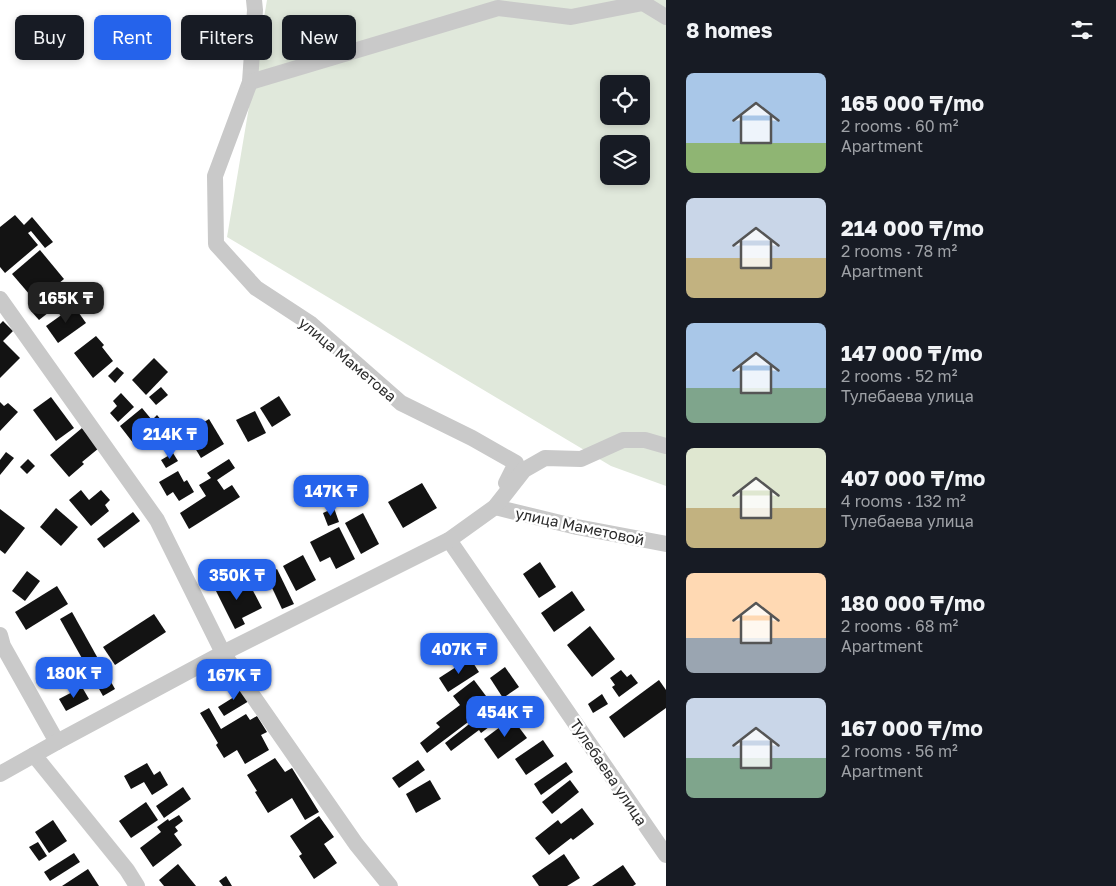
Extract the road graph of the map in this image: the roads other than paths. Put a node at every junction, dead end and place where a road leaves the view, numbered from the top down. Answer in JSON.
{"nodes":[{"id":1,"x":254,"y":0,"type":"edge"},
{"id":2,"x":666,"y":17,"type":"edge"},
{"id":3,"x":250,"y":82,"type":"junction"},
{"id":4,"x":0,"y":299,"type":"edge"},
{"id":5,"x":666,"y":446,"type":"edge"},
{"id":6,"x":495,"y":507,"type":"junction"},
{"id":7,"x":449,"y":540,"type":"junction"},
{"id":8,"x":666,"y":544,"type":"edge"},
{"id":9,"x":0,"y":635,"type":"edge"},
{"id":10,"x":223,"y":653,"type":"junction"},
{"id":11,"x":57,"y":742,"type":"junction"},
{"id":12,"x":34,"y":755,"type":"junction"},
{"id":13,"x":0,"y":774,"type":"edge"},
{"id":14,"x":666,"y":855,"type":"edge"},
{"id":15,"x":137,"y":886,"type":"edge"},
{"id":16,"x":390,"y":886,"type":"edge"}],
"edges":[{"from":1,"to":3,"type":"street","name":"улица Маметова"},
{"from":2,"to":3,"type":"street"},
{"from":3,"to":6,"type":"street","name":"улица Маметова"},
{"from":4,"to":10,"type":"street"},
{"from":5,"to":6,"type":"street"},
{"from":6,"to":7,"type":"street"},
{"from":6,"to":8,"type":"street","name":"улица Маметовой"},
{"from":7,"to":10,"type":"street"},
{"from":7,"to":14,"type":"street","name":"Тулебаева улица"},
{"from":9,"to":11,"type":"street"},
{"from":10,"to":11,"type":"street"},
{"from":10,"to":16,"type":"street"},
{"from":11,"to":12,"type":"street"},
{"from":12,"to":13,"type":"street"},
{"from":12,"to":15,"type":"street"}]}
